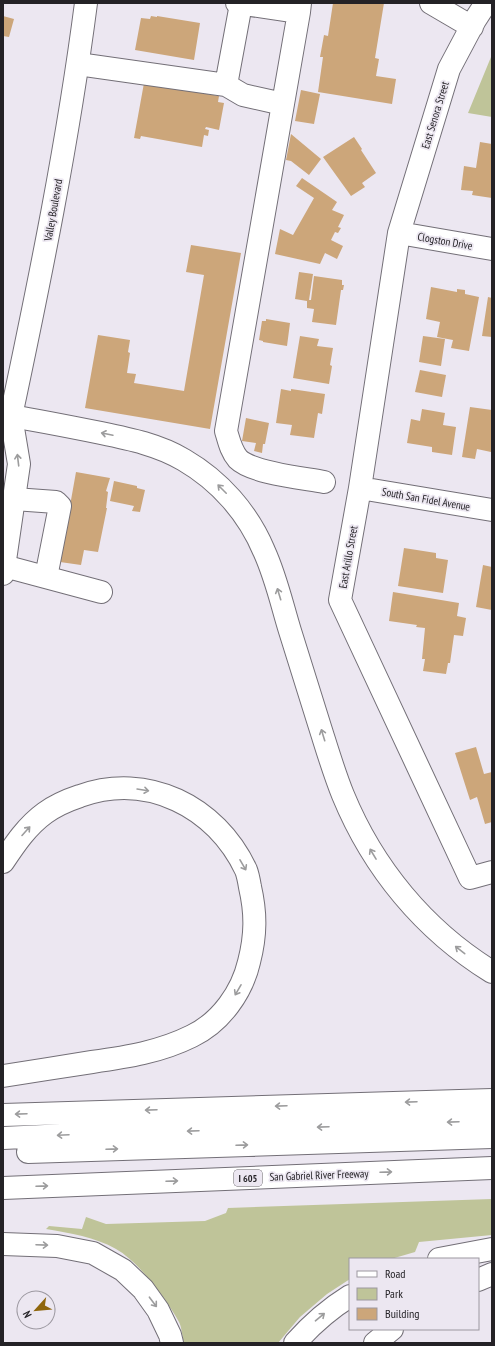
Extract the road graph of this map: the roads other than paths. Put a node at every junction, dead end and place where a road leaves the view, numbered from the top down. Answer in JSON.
{"nodes":[{"id":1,"x":86,"y":3,"type":"edge"},
{"id":2,"x":239,"y":3,"type":"edge"},
{"id":3,"x":431,"y":3,"type":"edge"},
{"id":4,"x":486,"y":3,"type":"edge"},
{"id":5,"x":299,"y":8,"type":"edge"},
{"id":6,"x":472,"y":27,"type":"junction"},
{"id":7,"x":78,"y":64,"type":"junction"},
{"id":8,"x":226,"y":85,"type":"junction"},
{"id":9,"x":283,"y":104,"type":"junction"},
{"id":10,"x":399,"y":233,"type":"junction"},
{"id":11,"x":492,"y":249,"type":"edge"},
{"id":12,"x":6,"y":420,"type":"edge"},
{"id":13,"x":324,"y":482,"type":"dead end"},
{"id":14,"x":360,"y":488,"type":"junction"},
{"id":15,"x":14,"y":498,"type":"junction"},
{"id":16,"x":492,"y":510,"type":"edge"},
{"id":17,"x":4,"y":570,"type":"edge"},
{"id":18,"x":46,"y":577,"type":"junction"},
{"id":19,"x":101,"y":592,"type":"dead end"},
{"id":20,"x":3,"y":862,"type":"edge"},
{"id":21,"x":492,"y":872,"type":"edge"},
{"id":22,"x":492,"y":972,"type":"edge"},
{"id":23,"x":3,"y":1076,"type":"edge"},
{"id":24,"x":492,"y":1100,"type":"edge"},
{"id":25,"x":3,"y":1115,"type":"edge"},
{"id":26,"x":492,"y":1121,"type":"edge"},
{"id":27,"x":492,"y":1137,"type":"edge"},
{"id":28,"x":3,"y":1138,"type":"edge"},
{"id":29,"x":3,"y":1153,"type":"edge"},
{"id":30,"x":492,"y":1168,"type":"edge"},
{"id":31,"x":3,"y":1188,"type":"edge"},
{"id":32,"x":3,"y":1244,"type":"edge"},
{"id":33,"x":492,"y":1249,"type":"edge"},
{"id":34,"x":444,"y":1258,"type":"edge"},
{"id":35,"x":492,"y":1274,"type":"edge"},
{"id":36,"x":479,"y":1280,"type":"edge"},
{"id":37,"x":349,"y":1297,"type":"edge"},
{"id":38,"x":391,"y":1330,"type":"edge"},
{"id":39,"x":172,"y":1343,"type":"edge"},
{"id":40,"x":294,"y":1343,"type":"edge"},
{"id":41,"x":375,"y":1343,"type":"edge"}],
"edges":[{"from":1,"to":7,"type":"main road","name":"Valley Boulevard"},
{"from":2,"to":5,"type":"main road"},
{"from":2,"to":8,"type":"main road"},
{"from":3,"to":6,"type":"main road"},
{"from":4,"to":6,"type":"main road","name":"East Senora Street"},
{"from":5,"to":9,"type":"main road"},
{"from":6,"to":10,"type":"main road","name":"East Senora Street"},
{"from":7,"to":8,"type":"main road"},
{"from":7,"to":12,"type":"main road","name":"Valley Boulevard"},
{"from":8,"to":9,"type":"main road"},
{"from":9,"to":13,"type":"main road"},
{"from":10,"to":11,"type":"main road","name":"Clogston Drive"},
{"from":10,"to":14,"type":"main road","name":"East Arillo Street"},
{"from":15,"to":12,"type":"main road","name":"Valley Boulevard","one_way":true},
{"from":22,"to":12,"type":"main road","one_way":true},
{"from":14,"to":16,"type":"main road","name":"South San Fidel Avenue"},
{"from":14,"to":21,"type":"main road","name":"East Arillo Street"},
{"from":15,"to":17,"type":"main road","name":"Valley Boulevard"},
{"from":15,"to":18,"type":"main road"},
{"from":17,"to":18,"type":"main road"},
{"from":18,"to":19,"type":"main road"},
{"from":20,"to":23,"type":"main road","one_way":true},
{"from":24,"to":25,"type":"main road","one_way":true},
{"from":26,"to":28,"type":"main road","one_way":true},
{"from":29,"to":27,"type":"main road","one_way":true},
{"from":31,"to":30,"type":"main road","name":"San Gabriel River Freeway","number":"I 605","one_way":true},
{"from":32,"to":39,"type":"main road","one_way":true},
{"from":33,"to":34,"type":"main road"},
{"from":35,"to":36,"type":"main road"},
{"from":40,"to":37,"type":"main road","one_way":true},
{"from":38,"to":41,"type":"main road"}]}
